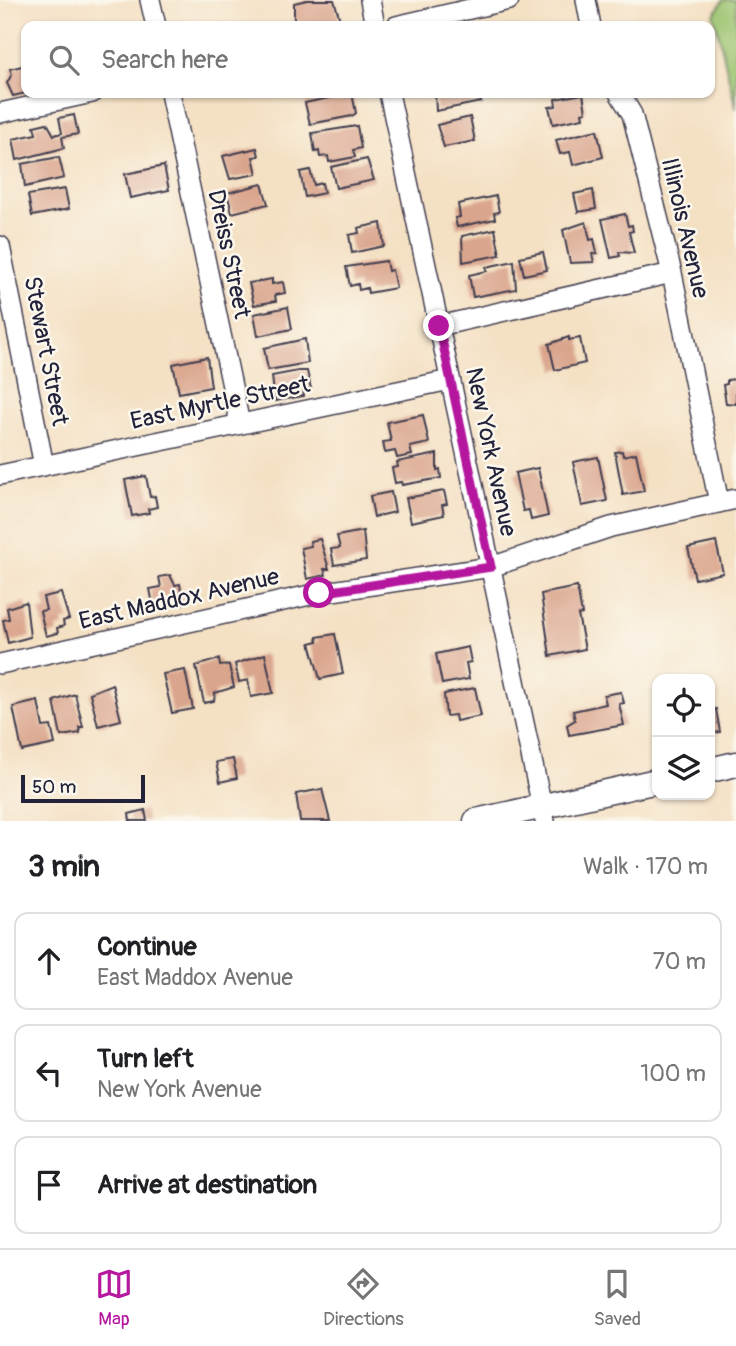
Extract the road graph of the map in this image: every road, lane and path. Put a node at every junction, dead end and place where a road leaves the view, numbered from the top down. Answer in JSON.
{"nodes":[{"id":1,"x":150,"y":0,"type":"edge"},
{"id":2,"x":369,"y":0,"type":"edge"},
{"id":3,"x":509,"y":0,"type":"edge"},
{"id":4,"x":586,"y":0,"type":"edge"},
{"id":5,"x":155,"y":21,"type":"edge"},
{"id":6,"x":374,"y":21,"type":"edge"},
{"id":7,"x":418,"y":21,"type":"edge"},
{"id":8,"x":590,"y":21,"type":"edge"},
{"id":9,"x":69,"y":98,"type":"edge"},
{"id":10,"x":171,"y":98,"type":"edge"},
{"id":11,"x":390,"y":98,"type":"edge"},
{"id":12,"x":622,"y":98,"type":"edge"},
{"id":13,"x":0,"y":113,"type":"edge"},
{"id":14,"x":0,"y":246,"type":"edge"},
{"id":15,"x":671,"y":273,"type":"junction"},
{"id":16,"x":439,"y":326,"type":"junction"},
{"id":17,"x":450,"y":380,"type":"junction"},
{"id":18,"x":240,"y":424,"type":"junction"},
{"id":19,"x":44,"y":466,"type":"junction"},
{"id":20,"x":0,"y":475,"type":"edge"},
{"id":21,"x":727,"y":501,"type":"edge"},
{"id":22,"x":491,"y":567,"type":"junction"},
{"id":23,"x":0,"y":664,"type":"edge"},
{"id":24,"x":736,"y":764,"type":"edge"},
{"id":25,"x":715,"y":769,"type":"edge"},
{"id":26,"x":652,"y":782,"type":"edge"},
{"id":27,"x":543,"y":814,"type":"edge"},
{"id":28,"x":476,"y":821,"type":"edge"}],
"edges":[{"from":1,"to":5,"type":"street"},
{"from":2,"to":6,"type":"street"},
{"from":3,"to":7,"type":"street"},
{"from":4,"to":8,"type":"street"},
{"from":9,"to":13,"type":"street"},
{"from":10,"to":18,"type":"street","name":"Dreiss Street"},
{"from":11,"to":16,"type":"street","name":"New York Avenue"},
{"from":12,"to":15,"type":"street","name":"Illinois Avenue"},
{"from":14,"to":19,"type":"street","name":"Stewart Street"},
{"from":15,"to":16,"type":"street"},
{"from":15,"to":21,"type":"street","name":"Illinois Avenue"},
{"from":16,"to":17,"type":"street","name":"New York Avenue"},
{"from":17,"to":18,"type":"street","name":"East Myrtle Street"},
{"from":17,"to":22,"type":"street","name":"New York Avenue"},
{"from":18,"to":19,"type":"street","name":"East Myrtle Street"},
{"from":19,"to":20,"type":"street","name":"East Myrtle Street"},
{"from":21,"to":22,"type":"street","name":"East Maddox Avenue"},
{"from":22,"to":23,"type":"street","name":"East Maddox Avenue"},
{"from":22,"to":27,"type":"street","name":"New York Avenue"},
{"from":24,"to":25,"type":"street"},
{"from":26,"to":27,"type":"street"},
{"from":27,"to":28,"type":"street"}]}
